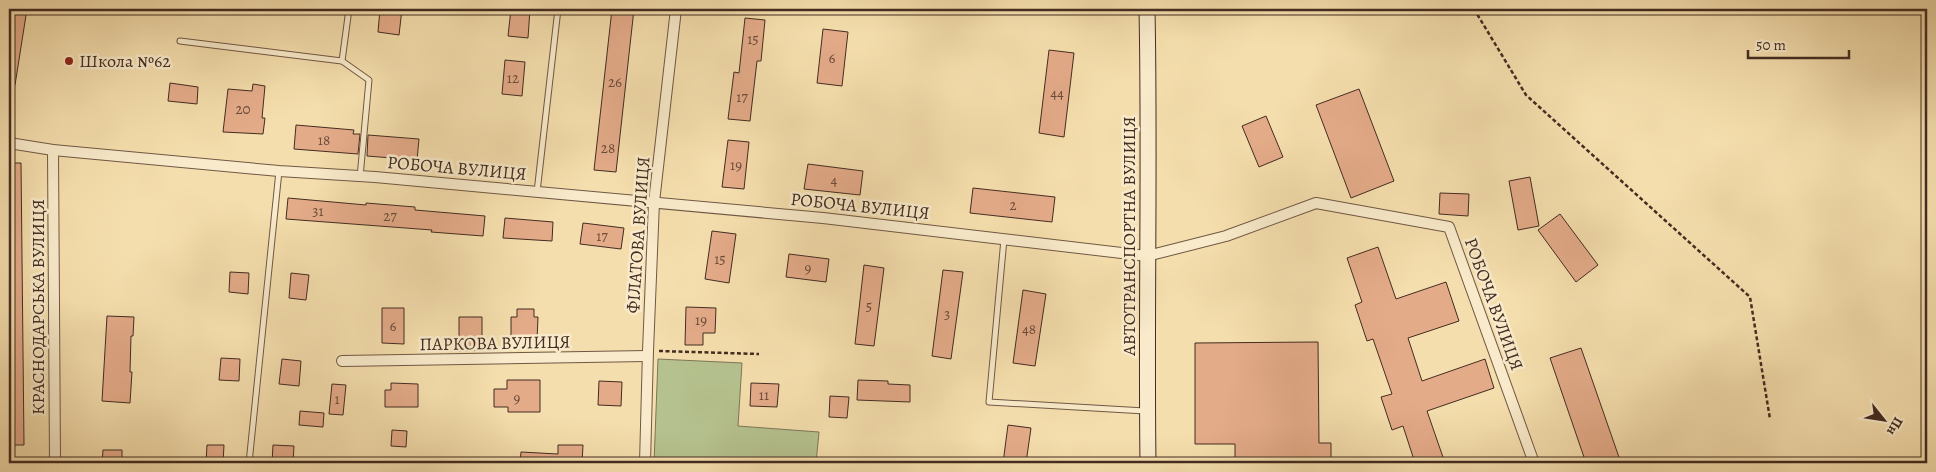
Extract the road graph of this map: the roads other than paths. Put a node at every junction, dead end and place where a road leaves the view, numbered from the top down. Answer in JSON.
{"nodes":[{"id":1,"x":349,"y":9,"type":"edge"},
{"id":2,"x":558,"y":9,"type":"edge"},
{"id":3,"x":676,"y":9,"type":"edge"},
{"id":4,"x":1147,"y":9,"type":"edge"},
{"id":5,"x":180,"y":41,"type":"dead end"},
{"id":6,"x":342,"y":61,"type":"junction"},
{"id":7,"x":9,"y":143,"type":"edge"},
{"id":8,"x":53,"y":150,"type":"junction"},
{"id":9,"x":279,"y":171,"type":"junction"},
{"id":10,"x":360,"y":177,"type":"junction"},
{"id":11,"x":537,"y":192,"type":"junction"},
{"id":12,"x":654,"y":202,"type":"junction"},
{"id":13,"x":1004,"y":239,"type":"junction"},
{"id":14,"x":1147,"y":256,"type":"junction"},
{"id":15,"x":648,"y":353,"type":"junction"},
{"id":16,"x":342,"y":362,"type":"dead end"},
{"id":17,"x":1147,"y":411,"type":"junction"},
{"id":18,"x":55,"y":463,"type":"edge"},
{"id":19,"x":249,"y":463,"type":"edge"},
{"id":20,"x":645,"y":463,"type":"edge"},
{"id":21,"x":1148,"y":463,"type":"edge"},
{"id":22,"x":1534,"y":463,"type":"edge"}],
"edges":[{"from":1,"to":6,"type":"lane"},
{"from":2,"to":11,"type":"lane"},
{"from":3,"to":12,"type":"street","name":"ФІЛАТОВА ВУЛИЦЯ"},
{"from":4,"to":14,"type":"main road","name":"АВТОТРАНСПОРТНА ВУЛИЦЯ"},
{"from":5,"to":6,"type":"lane"},
{"from":6,"to":10,"type":"lane"},
{"from":7,"to":8,"type":"street","name":"РОБОЧА ВУЛИЦЯ"},
{"from":8,"to":9,"type":"street","name":"РОБОЧА ВУЛИЦЯ"},
{"from":8,"to":18,"type":"street","name":"КРАСНОДАРСЬКА ВУЛИЦЯ"},
{"from":9,"to":10,"type":"street","name":"РОБОЧА ВУЛИЦЯ"},
{"from":9,"to":19,"type":"lane"},
{"from":10,"to":11,"type":"street","name":"РОБОЧА ВУЛИЦЯ"},
{"from":11,"to":12,"type":"street","name":"РОБОЧА ВУЛИЦЯ"},
{"from":12,"to":13,"type":"street","name":"РОБОЧА ВУЛИЦЯ"},
{"from":12,"to":15,"type":"street","name":"ФІЛАТОВА ВУЛИЦЯ"},
{"from":13,"to":14,"type":"street","name":"РОБОЧА ВУЛИЦЯ"},
{"from":13,"to":17,"type":"lane"},
{"from":14,"to":17,"type":"main road","name":"АВТОТРАНСПОРТНА ВУЛИЦЯ"},
{"from":14,"to":22,"type":"street","name":"РОБОЧА ВУЛИЦЯ"},
{"from":15,"to":16,"type":"street","name":"ПАРКОВА ВУЛИЦЯ"},
{"from":15,"to":20,"type":"street","name":"ФІЛАТОВА ВУЛИЦЯ"},
{"from":17,"to":21,"type":"main road","name":"АВТОТРАНСПОРТНА ВУЛИЦЯ"}]}
